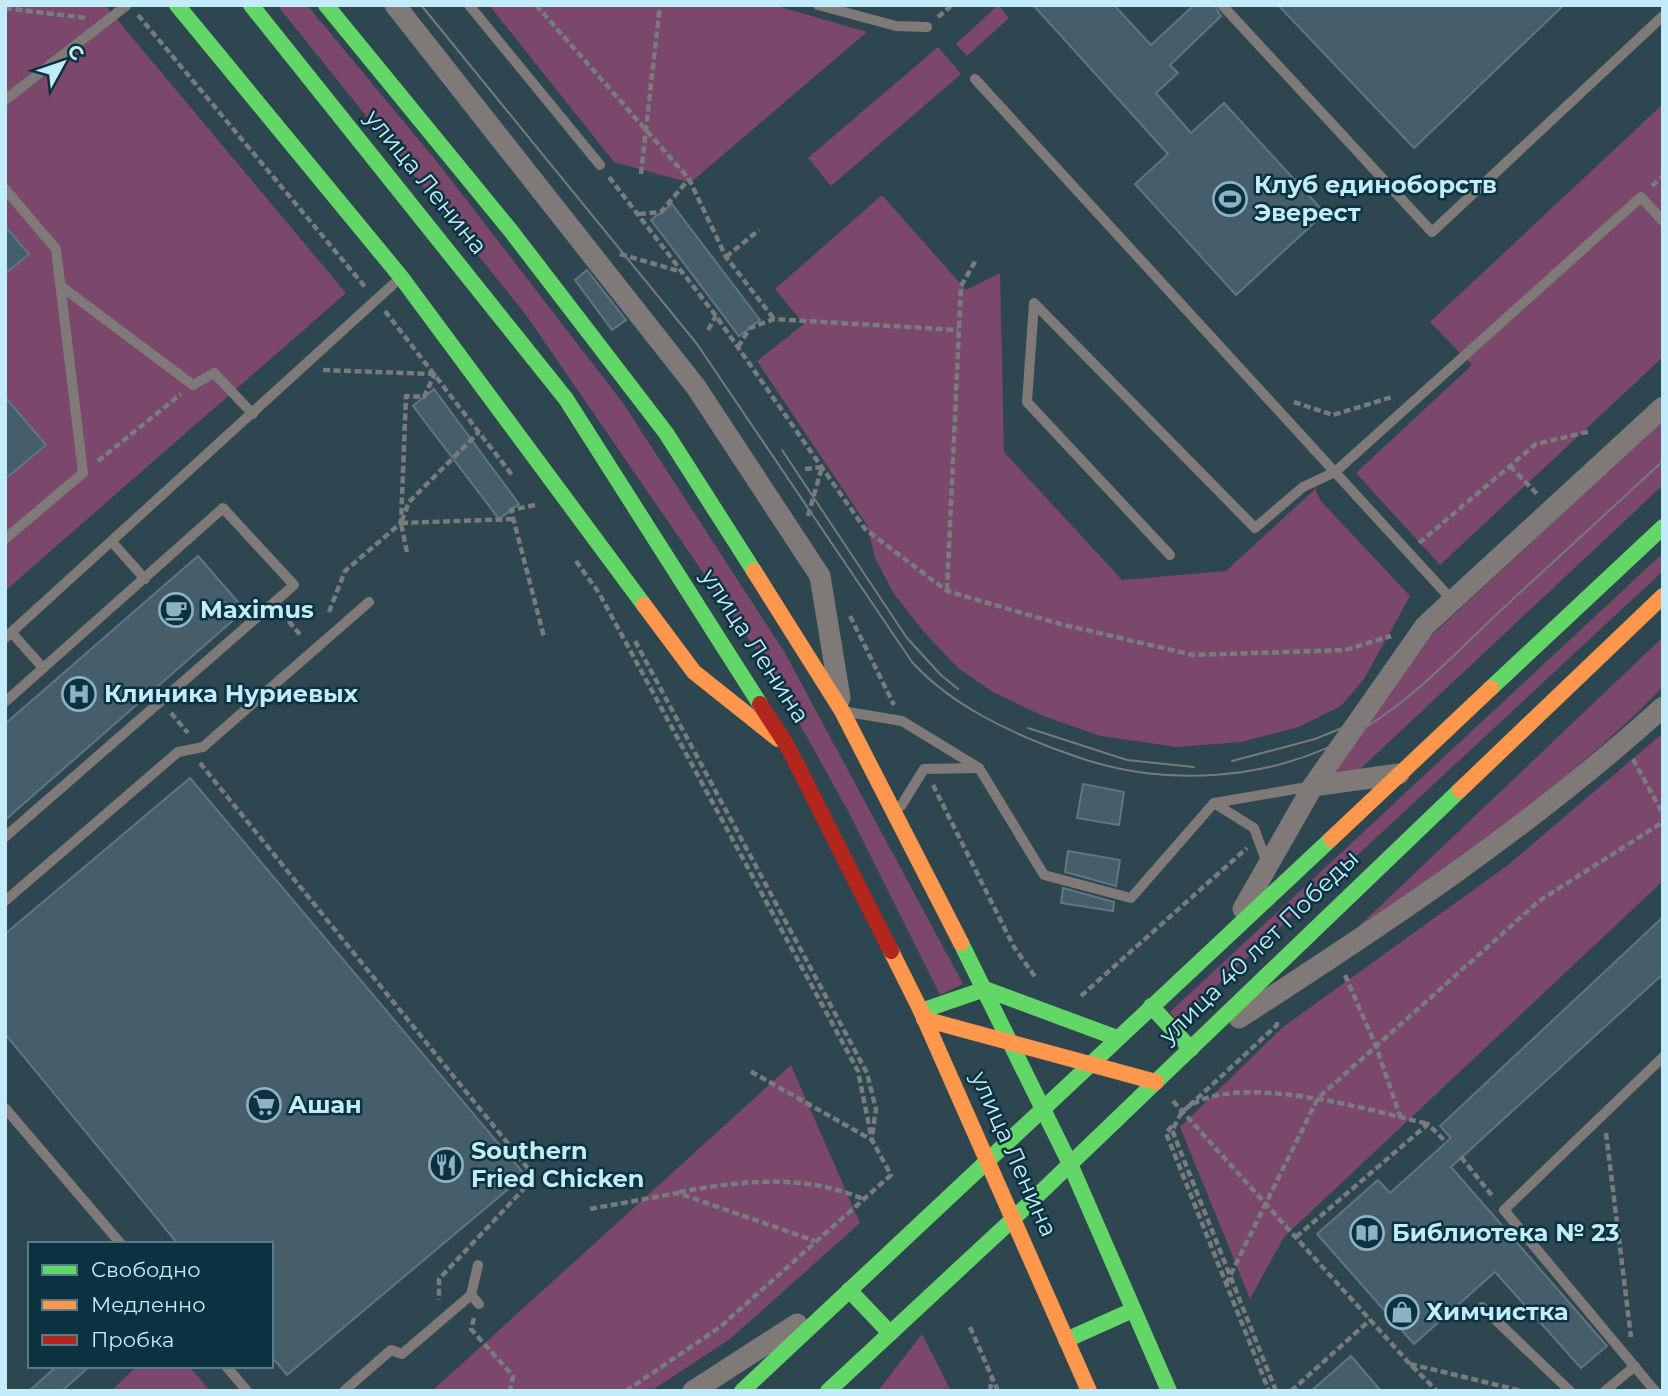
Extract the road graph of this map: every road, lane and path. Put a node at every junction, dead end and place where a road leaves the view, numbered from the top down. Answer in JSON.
{"nodes":[{"id":1,"x":129,"y":5,"type":"edge"},
{"id":2,"x":177,"y":5,"type":"edge"},
{"id":3,"x":251,"y":5,"type":"edge"},
{"id":4,"x":326,"y":5,"type":"edge"},
{"id":5,"x":395,"y":5,"type":"edge"},
{"id":6,"x":469,"y":5,"type":"edge"},
{"id":7,"x":536,"y":5,"type":"edge"},
{"id":8,"x":660,"y":5,"type":"edge"},
{"id":9,"x":818,"y":5,"type":"edge"},
{"id":10,"x":1222,"y":5,"type":"edge"},
{"id":11,"x":5,"y":8,"type":"edge"},
{"id":12,"x":1663,"y":16,"type":"edge"},
{"id":13,"x":107,"y":21,"type":"junction"},
{"id":14,"x":927,"y":27,"type":"dead end"},
{"id":15,"x":975,"y":79,"type":"dead end"},
{"id":16,"x":5,"y":100,"type":"edge"},
{"id":17,"x":645,"y":129,"type":"junction"},
{"id":18,"x":600,"y":165,"type":"joint"},
{"id":19,"x":641,"y":174,"type":"dead end"},
{"id":20,"x":689,"y":179,"type":"junction"},
{"id":21,"x":5,"y":189,"type":"edge"},
{"id":22,"x":638,"y":214,"type":"junction"},
{"id":23,"x":1663,"y":221,"type":"edge"},
{"id":24,"x":759,"y":230,"type":"dead end"},
{"id":25,"x":726,"y":257,"type":"junction"},
{"id":26,"x":976,"y":260,"type":"dead end"},
{"id":27,"x":600,"y":262,"type":"junction"},
{"id":28,"x":355,"y":263,"type":"dead end"},
{"id":29,"x":684,"y":272,"type":"junction"},
{"id":30,"x":401,"y":277,"type":"junction"},
{"id":31,"x":62,"y":287,"type":"junction"},
{"id":32,"x":379,"y":297,"type":"junction"},
{"id":33,"x":716,"y":316,"type":"junction"},
{"id":34,"x":774,"y":318,"type":"junction"},
{"id":35,"x":708,"y":330,"type":"dead end"},
{"id":36,"x":958,"y":331,"type":"junction"},
{"id":37,"x":738,"y":346,"type":"junction"},
{"id":38,"x":423,"y":348,"type":"dead end"},
{"id":39,"x":301,"y":369,"type":"junction"},
{"id":40,"x":440,"y":369,"type":"dead end"},
{"id":41,"x":434,"y":374,"type":"junction"},
{"id":42,"x":193,"y":385,"type":"junction"},
{"id":43,"x":1258,"y":388,"type":"junction"},
{"id":44,"x":1398,"y":395,"type":"dead end"},
{"id":45,"x":1663,"y":407,"type":"edge"},
{"id":46,"x":253,"y":414,"type":"junction"},
{"id":47,"x":481,"y":422,"type":"dead end"},
{"id":48,"x":1591,"y":431,"type":"dead end"},
{"id":49,"x":479,"y":432,"type":"junction"},
{"id":50,"x":489,"y":433,"type":"dead end"},
{"id":51,"x":1510,"y":466,"type":"junction"},
{"id":52,"x":822,"y":467,"type":"junction"},
{"id":53,"x":805,"y":468,"type":"dead end"},
{"id":54,"x":1335,"y":472,"type":"junction"},
{"id":55,"x":83,"y":473,"type":"junction"},
{"id":56,"x":519,"y":484,"type":"dead end"},
{"id":57,"x":527,"y":494,"type":"dead end"},
{"id":58,"x":535,"y":505,"type":"junction"},
{"id":59,"x":1552,"y":510,"type":"junction"},
{"id":60,"x":543,"y":516,"type":"dead end"},
{"id":61,"x":513,"y":519,"type":"junction"},
{"id":62,"x":401,"y":523,"type":"junction"},
{"id":63,"x":805,"y":527,"type":"dead end"},
{"id":64,"x":1663,"y":527,"type":"edge"},
{"id":65,"x":5,"y":539,"type":"edge"},
{"id":66,"x":112,"y":542,"type":"junction"},
{"id":67,"x":407,"y":552,"type":"dead end"},
{"id":68,"x":1408,"y":552,"type":"junction"},
{"id":69,"x":1170,"y":555,"type":"dead end"},
{"id":70,"x":583,"y":558,"type":"dead end"},
{"id":71,"x":575,"y":560,"type":"dead end"},
{"id":72,"x":598,"y":578,"type":"dead end"},
{"id":73,"x":145,"y":579,"type":"junction"},
{"id":74,"x":947,"y":591,"type":"junction"},
{"id":75,"x":1663,"y":596,"type":"edge"},
{"id":76,"x":1452,"y":600,"type":"junction"},
{"id":77,"x":274,"y":602,"type":"junction"},
{"id":78,"x":369,"y":602,"type":"dead end"},
{"id":79,"x":322,"y":618,"type":"dead end"},
{"id":80,"x":1425,"y":626,"type":"junction"},
{"id":81,"x":312,"y":627,"type":"dead end"},
{"id":82,"x":632,"y":635,"type":"dead end"},
{"id":83,"x":8,"y":636,"type":"edge"},
{"id":84,"x":302,"y":637,"type":"junction"},
{"id":85,"x":544,"y":637,"type":"dead end"},
{"id":86,"x":292,"y":646,"type":"dead end"},
{"id":87,"x":43,"y":668,"type":"junction"},
{"id":88,"x":5,"y":702,"type":"edge"},
{"id":89,"x":161,"y":702,"type":"junction"},
{"id":90,"x":1663,"y":706,"type":"edge"},
{"id":91,"x":842,"y":711,"type":"junction"},
{"id":92,"x":1622,"y":744,"type":"junction"},
{"id":93,"x":190,"y":747,"type":"junction"},
{"id":94,"x":788,"y":747,"type":"junction"},
{"id":95,"x":979,"y":768,"type":"junction"},
{"id":96,"x":1399,"y":774,"type":"junction"},
{"id":97,"x":1313,"y":786,"type":"junction"},
{"id":98,"x":1214,"y":803,"type":"junction"},
{"id":99,"x":897,"y":813,"type":"junction"},
{"id":100,"x":1663,"y":814,"type":"edge"},
{"id":101,"x":1663,"y":822,"type":"edge"},
{"id":102,"x":5,"y":837,"type":"edge"},
{"id":103,"x":1258,"y":838,"type":"junction"},
{"id":104,"x":1268,"y":865,"type":"junction"},
{"id":105,"x":5,"y":901,"type":"edge"},
{"id":106,"x":1229,"y":932,"type":"junction"},
{"id":107,"x":1343,"y":971,"type":"dead end"},
{"id":108,"x":985,"y":989,"type":"junction"},
{"id":109,"x":1280,"y":991,"type":"junction"},
{"id":110,"x":1076,"y":1002,"type":"dead end"},
{"id":111,"x":1151,"y":1006,"type":"junction"},
{"id":112,"x":923,"y":1015,"type":"junction"},
{"id":113,"x":1116,"y":1038,"type":"junction"},
{"id":114,"x":1013,"y":1046,"type":"junction"},
{"id":115,"x":1376,"y":1046,"type":"junction"},
{"id":116,"x":1191,"y":1049,"type":"junction"},
{"id":117,"x":1663,"y":1057,"type":"edge"},
{"id":118,"x":1088,"y":1065,"type":"junction"},
{"id":119,"x":750,"y":1071,"type":"dead end"},
{"id":120,"x":1156,"y":1082,"type":"junction"},
{"id":121,"x":1318,"y":1098,"type":"junction"},
{"id":122,"x":1042,"y":1107,"type":"junction"},
{"id":123,"x":5,"y":1108,"type":"edge"},
{"id":124,"x":1183,"y":1111,"type":"junction"},
{"id":125,"x":1604,"y":1112,"type":"junction"},
{"id":126,"x":1400,"y":1117,"type":"junction"},
{"id":127,"x":1428,"y":1124,"type":"junction"},
{"id":128,"x":872,"y":1140,"type":"junction"},
{"id":129,"x":1446,"y":1142,"type":"dead end"},
{"id":130,"x":1461,"y":1157,"type":"dead end"},
{"id":131,"x":988,"y":1159,"type":"junction"},
{"id":132,"x":1070,"y":1164,"type":"junction"},
{"id":133,"x":678,"y":1193,"type":"junction"},
{"id":134,"x":863,"y":1199,"type":"junction"},
{"id":135,"x":1265,"y":1203,"type":"junction"},
{"id":136,"x":590,"y":1209,"type":"dead end"},
{"id":137,"x":1504,"y":1210,"type":"junction"},
{"id":138,"x":1014,"y":1219,"type":"junction"},
{"id":139,"x":1296,"y":1237,"type":"junction"},
{"id":140,"x":815,"y":1241,"type":"junction"},
{"id":141,"x":119,"y":1242,"type":"edge"},
{"id":142,"x":478,"y":1265,"type":"dead end"},
{"id":143,"x":1231,"y":1275,"type":"junction"},
{"id":144,"x":1226,"y":1284,"type":"junction"},
{"id":145,"x":849,"y":1290,"type":"junction"},
{"id":146,"x":471,"y":1295,"type":"junction"},
{"id":147,"x":479,"y":1304,"type":"joint"},
{"id":148,"x":1482,"y":1307,"type":"dead end"},
{"id":149,"x":1133,"y":1310,"type":"junction"},
{"id":150,"x":450,"y":1312,"type":"junction"},
{"id":151,"x":1370,"y":1320,"type":"junction"},
{"id":152,"x":970,"y":1327,"type":"dead end"},
{"id":153,"x":471,"y":1329,"type":"junction"},
{"id":154,"x":890,"y":1333,"type":"junction"},
{"id":155,"x":1066,"y":1340,"type":"junction"},
{"id":156,"x":1409,"y":1363,"type":"junction"},
{"id":157,"x":1635,"y":1366,"type":"junction"},
{"id":158,"x":228,"y":1368,"type":"edge"},
{"id":159,"x":992,"y":1376,"type":"junction"},
{"id":160,"x":247,"y":1391,"type":"edge"},
{"id":161,"x":344,"y":1391,"type":"edge"},
{"id":162,"x":510,"y":1391,"type":"edge"},
{"id":163,"x":626,"y":1391,"type":"edge"},
{"id":164,"x":693,"y":1391,"type":"edge"},
{"id":165,"x":742,"y":1391,"type":"edge"},
{"id":166,"x":828,"y":1391,"type":"edge"},
{"id":167,"x":848,"y":1391,"type":"edge"},
{"id":168,"x":990,"y":1391,"type":"edge"},
{"id":169,"x":998,"y":1391,"type":"edge"},
{"id":170,"x":1088,"y":1391,"type":"edge"},
{"id":171,"x":1169,"y":1391,"type":"edge"},
{"id":172,"x":1269,"y":1391,"type":"edge"},
{"id":173,"x":1276,"y":1391,"type":"edge"},
{"id":174,"x":1291,"y":1391,"type":"edge"},
{"id":175,"x":1437,"y":1391,"type":"edge"},
{"id":176,"x":1522,"y":1391,"type":"edge"},
{"id":177,"x":1570,"y":1391,"type":"edge"},
{"id":178,"x":1605,"y":1391,"type":"edge"},
{"id":179,"x":1655,"y":1391,"type":"edge"}],
"edges":[{"from":1,"to":13,"type":"lane"},
{"from":1,"to":32,"type":"path"},
{"from":2,"to":30,"type":"main road"},
{"from":3,"to":94,"type":"main road","name":"улица Ленина"},
{"from":4,"to":91,"type":"main road","name":"улица Ленина"},
{"from":5,"to":27,"type":"street","name":"улица Ленина"},
{"from":6,"to":18,"type":"lane"},
{"from":7,"to":17,"type":"path"},
{"from":8,"to":17,"type":"path"},
{"from":9,"to":14,"type":"lane"},
{"from":10,"to":12,"type":"lane"},
{"from":11,"to":13,"type":"path"},
{"from":13,"to":16,"type":"lane"},
{"from":15,"to":43,"type":"lane"},
{"from":17,"to":19,"type":"path"},
{"from":17,"to":20,"type":"path"},
{"from":18,"to":22,"type":"path"},
{"from":20,"to":22,"type":"path"},
{"from":20,"to":25,"type":"path"},
{"from":21,"to":31,"type":"lane"},
{"from":22,"to":29,"type":"path"},
{"from":23,"to":54,"type":"lane"},
{"from":24,"to":25,"type":"path"},
{"from":25,"to":34,"type":"path"},
{"from":26,"to":36,"type":"path"},
{"from":27,"to":29,"type":"path"},
{"from":27,"to":91,"type":"street","name":"улица Ленина"},
{"from":28,"to":32,"type":"path"},
{"from":29,"to":33,"type":"path"},
{"from":30,"to":32,"type":"lane"},
{"from":30,"to":94,"type":"main road"},
{"from":31,"to":42,"type":"lane"},
{"from":31,"to":55,"type":"lane"},
{"from":32,"to":38,"type":"path"},
{"from":32,"to":39,"type":"lane"},
{"from":32,"to":41,"type":"path"},
{"from":33,"to":35,"type":"path"},
{"from":33,"to":37,"type":"path"},
{"from":34,"to":36,"type":"path"},
{"from":34,"to":37,"type":"path"},
{"from":36,"to":74,"type":"path"},
{"from":37,"to":52,"type":"path"},
{"from":39,"to":41,"type":"path"},
{"from":39,"to":46,"type":"lane"},
{"from":40,"to":41,"type":"path"},
{"from":41,"to":49,"type":"path"},
{"from":41,"to":62,"type":"path"},
{"from":42,"to":46,"type":"lane"},
{"from":42,"to":55,"type":"path"},
{"from":43,"to":44,"type":"path"},
{"from":43,"to":54,"type":"lane"},
{"from":45,"to":59,"type":"street","name":"улица 40 лет Победы"},
{"from":46,"to":66,"type":"lane"},
{"from":47,"to":50,"type":"path"},
{"from":48,"to":51,"type":"path"},
{"from":49,"to":56,"type":"path"},
{"from":49,"to":62,"type":"path"},
{"from":51,"to":59,"type":"path"},
{"from":51,"to":68,"type":"path"},
{"from":52,"to":53,"type":"path"},
{"from":52,"to":63,"type":"path"},
{"from":52,"to":74,"type":"path"},
{"from":54,"to":68,"type":"lane"},
{"from":54,"to":69,"type":"lane"},
{"from":55,"to":65,"type":"lane"},
{"from":57,"to":58,"type":"path"},
{"from":58,"to":60,"type":"path"},
{"from":58,"to":61,"type":"path"},
{"from":59,"to":76,"type":"street","name":"улица 40 лет Победы"},
{"from":61,"to":62,"type":"path"},
{"from":61,"to":85,"type":"path"},
{"from":62,"to":67,"type":"path"},
{"from":62,"to":79,"type":"path"},
{"from":64,"to":96,"type":"main road","name":"улица 40 лет Победы"},
{"from":66,"to":73,"type":"lane"},
{"from":66,"to":83,"type":"lane"},
{"from":68,"to":76,"type":"lane"},
{"from":70,"to":72,"type":"path"},
{"from":71,"to":128,"type":"path"},
{"from":73,"to":77,"type":"lane"},
{"from":73,"to":87,"type":"lane"},
{"from":74,"to":80,"type":"path"},
{"from":75,"to":116,"type":"main road","name":"улица 40 лет Победы"},
{"from":76,"to":80,"type":"street","name":"улица 40 лет Победы"},
{"from":77,"to":84,"type":"path"},
{"from":77,"to":89,"type":"lane"},
{"from":78,"to":93,"type":"lane"},
{"from":80,"to":97,"type":"street","name":"улица 40 лет Победы"},
{"from":81,"to":84,"type":"path"},
{"from":82,"to":128,"type":"path"},
{"from":83,"to":87,"type":"lane"},
{"from":84,"to":86,"type":"path"},
{"from":87,"to":88,"type":"lane"},
{"from":89,"to":93,"type":"path"},
{"from":89,"to":102,"type":"lane"},
{"from":90,"to":92,"type":"street","name":"улица 40 лет Победы"},
{"from":91,"to":95,"type":"lane"},
{"from":91,"to":99,"type":"main road","name":"улица Ленина"},
{"from":92,"to":100,"type":"path"},
{"from":92,"to":109,"type":"street","name":"улица 40 лет Победы"},
{"from":93,"to":105,"type":"lane"},
{"from":93,"to":150,"type":"path"},
{"from":94,"to":112,"type":"main road","name":"улица Ленина"},
{"from":95,"to":98,"type":"lane"},
{"from":95,"to":99,"type":"lane"},
{"from":96,"to":97,"type":"street"},
{"from":96,"to":106,"type":"main road","name":"улица 40 лет Победы"},
{"from":97,"to":98,"type":"lane"},
{"from":97,"to":104,"type":"street","name":"улица 40 лет Победы"},
{"from":98,"to":103,"type":"lane"},
{"from":99,"to":108,"type":"main road","name":"улица Ленина"},
{"from":101,"to":115,"type":"path"},
{"from":103,"to":104,"type":"lane"},
{"from":103,"to":110,"type":"path"},
{"from":104,"to":106,"type":"street","name":"улица 40 лет Победы"},
{"from":106,"to":111,"type":"main road","name":"улица 40 лет Победы"},
{"from":107,"to":115,"type":"path"},
{"from":108,"to":112,"type":"main road"},
{"from":108,"to":113,"type":"main road"},
{"from":108,"to":114,"type":"main road","name":"улица Ленина"},
{"from":109,"to":116,"type":"street","name":"улица 40 лет Победы"},
{"from":109,"to":124,"type":"path"},
{"from":111,"to":113,"type":"main road","name":"улица 40 лет Победы"},
{"from":111,"to":116,"type":"main road"},
{"from":112,"to":114,"type":"main road"},
{"from":112,"to":131,"type":"main road","name":"улица Ленина"},
{"from":113,"to":118,"type":"main road","name":"улица 40 лет Победы"},
{"from":114,"to":118,"type":"main road"},
{"from":114,"to":122,"type":"main road","name":"улица Ленина"},
{"from":115,"to":121,"type":"path"},
{"from":115,"to":126,"type":"path"},
{"from":116,"to":120,"type":"main road","name":"улица 40 лет Победы"},
{"from":117,"to":125,"type":"lane"},
{"from":118,"to":120,"type":"main road"},
{"from":118,"to":122,"type":"main road","name":"улица 40 лет Победы"},
{"from":119,"to":128,"type":"path"},
{"from":120,"to":132,"type":"main road","name":"улица 40 лет Победы"},
{"from":121,"to":124,"type":"path"},
{"from":121,"to":126,"type":"path"},
{"from":121,"to":135,"type":"path"},
{"from":122,"to":131,"type":"main road","name":"улица 40 лет Победы"},
{"from":122,"to":132,"type":"main road","name":"улица Ленина"},
{"from":123,"to":141,"type":"lane"},
{"from":124,"to":135,"type":"path"},
{"from":124,"to":143,"type":"path"},
{"from":124,"to":144,"type":"path"},
{"from":125,"to":137,"type":"lane"},
{"from":125,"to":157,"type":"path"},
{"from":126,"to":127,"type":"path"},
{"from":127,"to":129,"type":"path"},
{"from":127,"to":139,"type":"path"},
{"from":128,"to":134,"type":"path"},
{"from":130,"to":137,"type":"path"},
{"from":131,"to":138,"type":"main road","name":"улица Ленина"},
{"from":131,"to":145,"type":"main road","name":"улица 40 лет Победы"},
{"from":132,"to":138,"type":"main road","name":"улица 40 лет Победы"},
{"from":132,"to":149,"type":"main road","name":"улица Ленина"},
{"from":133,"to":134,"type":"path"},
{"from":133,"to":136,"type":"path"},
{"from":133,"to":140,"type":"path"},
{"from":134,"to":140,"type":"path"},
{"from":135,"to":139,"type":"path"},
{"from":135,"to":143,"type":"path"},
{"from":137,"to":157,"type":"lane"},
{"from":138,"to":154,"type":"main road","name":"улица 40 лет Победы"},
{"from":138,"to":155,"type":"main road","name":"улица Ленина"},
{"from":139,"to":151,"type":"path"},
{"from":140,"to":163,"type":"path"},
{"from":142,"to":146,"type":"lane"},
{"from":143,"to":144,"type":"path"},
{"from":143,"to":173,"type":"path"},
{"from":144,"to":172,"type":"path"},
{"from":145,"to":154,"type":"main road"},
{"from":145,"to":164,"type":"street","name":"улица 40 лет Победы"},
{"from":145,"to":165,"type":"main road","name":"улица 40 лет Победы"},
{"from":146,"to":147,"type":"lane"},
{"from":146,"to":150,"type":"lane"},
{"from":147,"to":153,"type":"path"},
{"from":148,"to":177,"type":"lane"},
{"from":149,"to":155,"type":"main road"},
{"from":149,"to":171,"type":"main road","name":"улица Ленина"},
{"from":150,"to":153,"type":"path"},
{"from":150,"to":161,"type":"lane"},
{"from":151,"to":156,"type":"path"},
{"from":151,"to":174,"type":"path"},
{"from":152,"to":159,"type":"path"},
{"from":153,"to":162,"type":"path"},
{"from":154,"to":166,"type":"main road","name":"улица 40 лет Победы"},
{"from":154,"to":167,"type":"street","name":"улица 40 лет Победы"},
{"from":155,"to":170,"type":"main road","name":"улица Ленина"},
{"from":156,"to":175,"type":"path"},
{"from":156,"to":176,"type":"path"},
{"from":157,"to":178,"type":"lane"},
{"from":157,"to":179,"type":"lane"},
{"from":158,"to":160,"type":"lane"},
{"from":159,"to":168,"type":"path"},
{"from":159,"to":169,"type":"path"}]}
